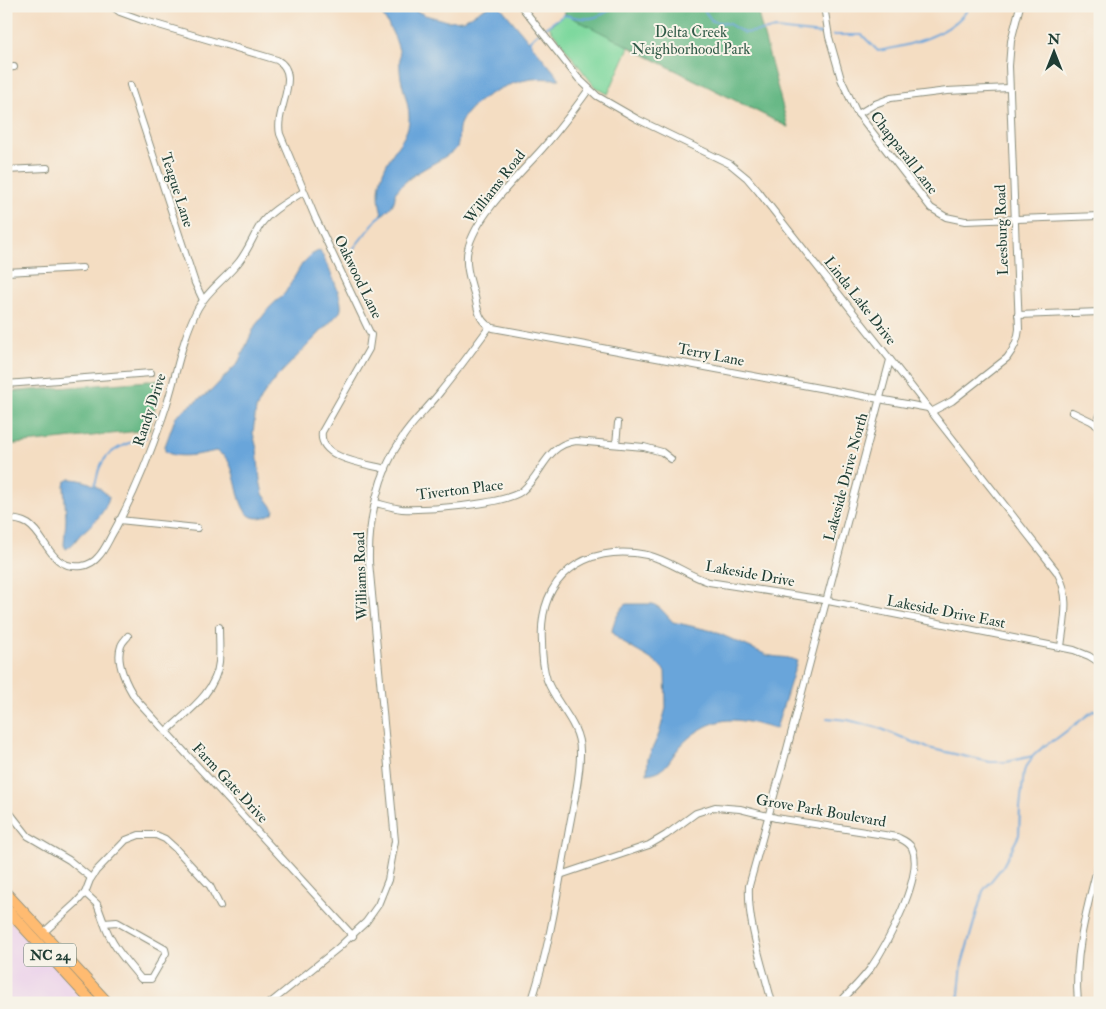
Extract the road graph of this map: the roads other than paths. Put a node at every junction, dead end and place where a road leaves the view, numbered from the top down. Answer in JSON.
{"nodes":[{"id":1,"x":112,"y":6,"type":"edge"},
{"id":2,"x":521,"y":6,"type":"edge"},
{"id":3,"x":824,"y":6,"type":"edge"},
{"id":4,"x":1020,"y":6,"type":"edge"},
{"id":5,"x":14,"y":67,"type":"dead end"},
{"id":6,"x":6,"y":68,"type":"edge"},
{"id":7,"x":130,"y":85,"type":"dead end"},
{"id":8,"x":1009,"y":88,"type":"junction"},
{"id":9,"x":589,"y":89,"type":"junction"},
{"id":10,"x":858,"y":114,"type":"junction"},
{"id":11,"x":48,"y":168,"type":"dead end"},
{"id":12,"x":6,"y":170,"type":"edge"},
{"id":13,"x":304,"y":192,"type":"junction"},
{"id":14,"x":1100,"y":216,"type":"edge"},
{"id":15,"x":1014,"y":219,"type":"junction"},
{"id":16,"x":82,"y":268,"type":"dead end"},
{"id":17,"x":6,"y":272,"type":"edge"},
{"id":18,"x":204,"y":300,"type":"junction"},
{"id":19,"x":1100,"y":312,"type":"edge"},
{"id":20,"x":1018,"y":315,"type":"junction"},
{"id":21,"x":490,"y":326,"type":"junction"},
{"id":22,"x":890,"y":360,"type":"junction"},
{"id":23,"x":151,"y":372,"type":"dead end"},
{"id":24,"x":6,"y":384,"type":"edge"},
{"id":25,"x":880,"y":400,"type":"junction"},
{"id":26,"x":930,"y":410,"type":"junction"},
{"id":27,"x":1072,"y":412,"type":"dead end"},
{"id":28,"x":1100,"y":415,"type":"edge"},
{"id":29,"x":618,"y":423,"type":"dead end"},
{"id":30,"x":1098,"y":426,"type":"edge"},
{"id":31,"x":616,"y":444,"type":"junction"},
{"id":32,"x":671,"y":459,"type":"dead end"},
{"id":33,"x":386,"y":469,"type":"junction"},
{"id":34,"x":376,"y":503,"type":"junction"},
{"id":35,"x":6,"y":519,"type":"edge"},
{"id":36,"x":119,"y":520,"type":"junction"},
{"id":37,"x":197,"y":528,"type":"dead end"},
{"id":38,"x":826,"y":601,"type":"junction"},
{"id":39,"x":219,"y":627,"type":"dead end"},
{"id":40,"x":128,"y":636,"type":"dead end"},
{"id":41,"x":1061,"y":647,"type":"junction"},
{"id":42,"x":1100,"y":663,"type":"edge"},
{"id":43,"x":166,"y":732,"type":"junction"},
{"id":44,"x":6,"y":809,"type":"edge"},
{"id":45,"x":768,"y":816,"type":"junction"},
{"id":46,"x":1100,"y":856,"type":"edge"},
{"id":47,"x":560,"y":874,"type":"junction"},
{"id":48,"x":91,"y":878,"type":"junction"},
{"id":49,"x":6,"y":893,"type":"edge"},
{"id":50,"x":85,"y":893,"type":"junction"},
{"id":51,"x":220,"y":906,"type":"dead end"},
{"id":52,"x":6,"y":908,"type":"edge"},
{"id":53,"x":104,"y":923,"type":"junction"},
{"id":54,"x":43,"y":933,"type":"junction"},
{"id":55,"x":353,"y":936,"type":"junction"},
{"id":56,"x":93,"y":1003,"type":"edge"},
{"id":57,"x":108,"y":1003,"type":"edge"},
{"id":58,"x":270,"y":1003,"type":"edge"},
{"id":59,"x":531,"y":1003,"type":"edge"},
{"id":60,"x":772,"y":1003,"type":"edge"},
{"id":61,"x":839,"y":1003,"type":"edge"},
{"id":62,"x":1078,"y":1003,"type":"edge"}],
"edges":[{"from":1,"to":13,"type":"street","name":"Oakwood Lane"},
{"from":2,"to":9,"type":"street","name":"Linda Lake Drive"},
{"from":3,"to":10,"type":"street","name":"Chapparall Lane"},
{"from":4,"to":8,"type":"street","name":"Leesburg Road"},
{"from":5,"to":6,"type":"street"},
{"from":7,"to":18,"type":"street","name":"Teague Lane"},
{"from":8,"to":10,"type":"street"},
{"from":8,"to":15,"type":"street","name":"Leesburg Road"},
{"from":9,"to":21,"type":"street","name":"Williams Road"},
{"from":9,"to":22,"type":"street","name":"Linda Lake Drive"},
{"from":10,"to":15,"type":"street","name":"Chapparall Lane"},
{"from":11,"to":12,"type":"street"},
{"from":13,"to":18,"type":"street","name":"Randy Drive"},
{"from":13,"to":33,"type":"street","name":"Oakwood Lane"},
{"from":14,"to":15,"type":"street","name":"Chapparall Lane"},
{"from":15,"to":20,"type":"street","name":"Leesburg Road"},
{"from":16,"to":17,"type":"street"},
{"from":18,"to":36,"type":"street","name":"Randy Drive"},
{"from":19,"to":20,"type":"street"},
{"from":20,"to":26,"type":"street","name":"Leesburg Road"},
{"from":21,"to":25,"type":"street","name":"Terry Lane"},
{"from":21,"to":33,"type":"street","name":"Williams Road"},
{"from":22,"to":25,"type":"street","name":"Lakeside Drive North"},
{"from":22,"to":26,"type":"street","name":"Linda Lake Drive"},
{"from":23,"to":24,"type":"street"},
{"from":25,"to":26,"type":"street","name":"Terry Lane"},
{"from":25,"to":38,"type":"street","name":"Lakeside Drive North"},
{"from":26,"to":41,"type":"street","name":"Linda Lake Drive"},
{"from":27,"to":30,"type":"street"},
{"from":28,"to":30,"type":"street"},
{"from":29,"to":31,"type":"street"},
{"from":31,"to":32,"type":"street","name":"Tiverton Place"},
{"from":31,"to":34,"type":"street","name":"Tiverton Place"},
{"from":33,"to":34,"type":"street","name":"Williams Road"},
{"from":34,"to":55,"type":"street","name":"Williams Road"},
{"from":35,"to":36,"type":"street","name":"Randy Drive"},
{"from":36,"to":37,"type":"street"},
{"from":38,"to":41,"type":"street","name":"Lakeside Drive East"},
{"from":38,"to":45,"type":"street"},
{"from":38,"to":47,"type":"street","name":"Lakeside Drive"},
{"from":39,"to":43,"type":"street"},
{"from":40,"to":43,"type":"street","name":"Farm Gate Drive"},
{"from":41,"to":42,"type":"street"},
{"from":43,"to":55,"type":"street","name":"Farm Gate Drive"},
{"from":44,"to":48,"type":"street"},
{"from":45,"to":47,"type":"street","name":"Grove Park Boulevard"},
{"from":45,"to":60,"type":"street"},
{"from":45,"to":61,"type":"street","name":"Grove Park Boulevard"},
{"from":46,"to":62,"type":"street"},
{"from":47,"to":59,"type":"street","name":"Lakeside Drive"},
{"from":48,"to":50,"type":"street"},
{"from":48,"to":51,"type":"street"},
{"from":49,"to":54,"type":"main road","number":"NC 24"},
{"from":50,"to":53,"type":"street"},
{"from":50,"to":54,"type":"street"},
{"from":52,"to":56,"type":"main road","number":"NC 24"},
{"from":53,"to":53,"type":"street"},
{"from":54,"to":57,"type":"main road","number":"NC 24"},
{"from":55,"to":58,"type":"street","name":"Williams Road"}]}
